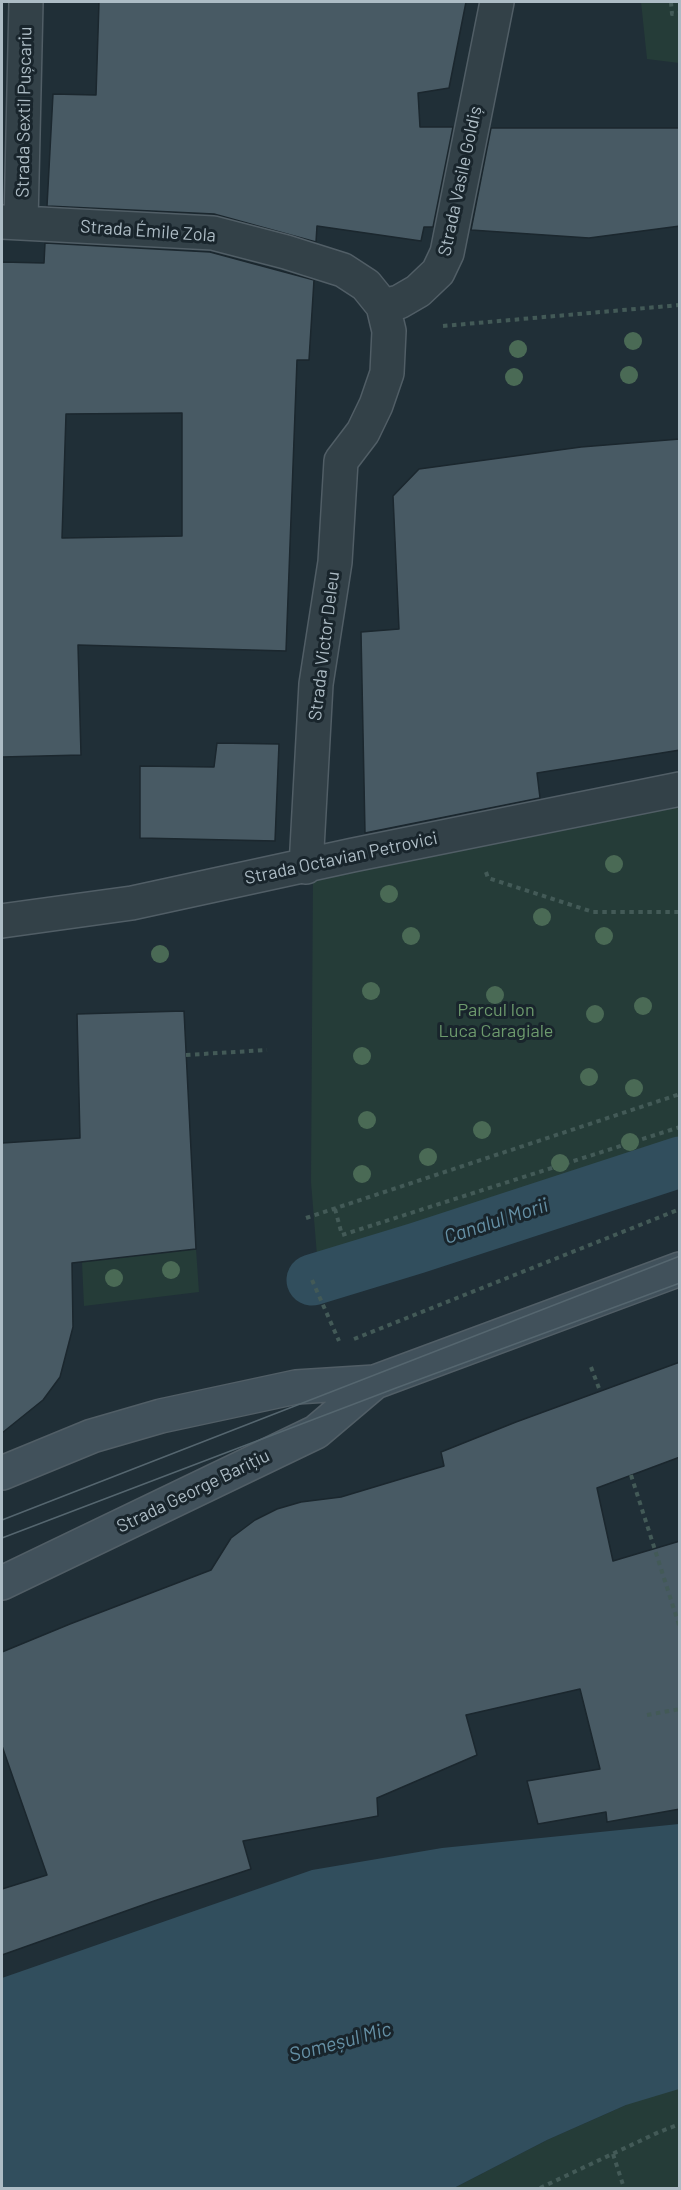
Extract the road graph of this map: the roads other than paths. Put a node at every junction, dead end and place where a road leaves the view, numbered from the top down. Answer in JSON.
{"nodes":[{"id":1,"x":27,"y":2,"type":"edge"},
{"id":2,"x":497,"y":2,"type":"edge"},
{"id":3,"x":11,"y":222,"type":"edge"},
{"id":4,"x":386,"y":319,"type":"junction"},
{"id":5,"x":680,"y":789,"type":"edge"},
{"id":6,"x":306,"y":867,"type":"junction"},
{"id":7,"x":2,"y":921,"type":"edge"},
{"id":8,"x":680,"y":1269,"type":"edge"},
{"id":9,"x":375,"y":1382,"type":"junction"},
{"id":10,"x":2,"y":1473,"type":"edge"},
{"id":11,"x":2,"y":1583,"type":"edge"}],
"edges":[{"from":1,"to":3,"type":"street","name":"Strada Sextil Pușcariu"},
{"from":2,"to":4,"type":"street","name":"Strada Vasile Goldiș"},
{"from":3,"to":4,"type":"street","name":"Strada Émile Zola"},
{"from":4,"to":6,"type":"street","name":"Strada Victor Deleu"},
{"from":5,"to":6,"type":"street","name":"Strada Octavian Petrovici"},
{"from":6,"to":7,"type":"street","name":"Strada Octavian Petrovici"},
{"from":8,"to":9,"type":"main road","name":"Strada George Barițiu"},
{"from":9,"to":10,"type":"main road","name":"Strada George Barițiu"},
{"from":9,"to":11,"type":"main road","name":"Strada George Barițiu"}]}
